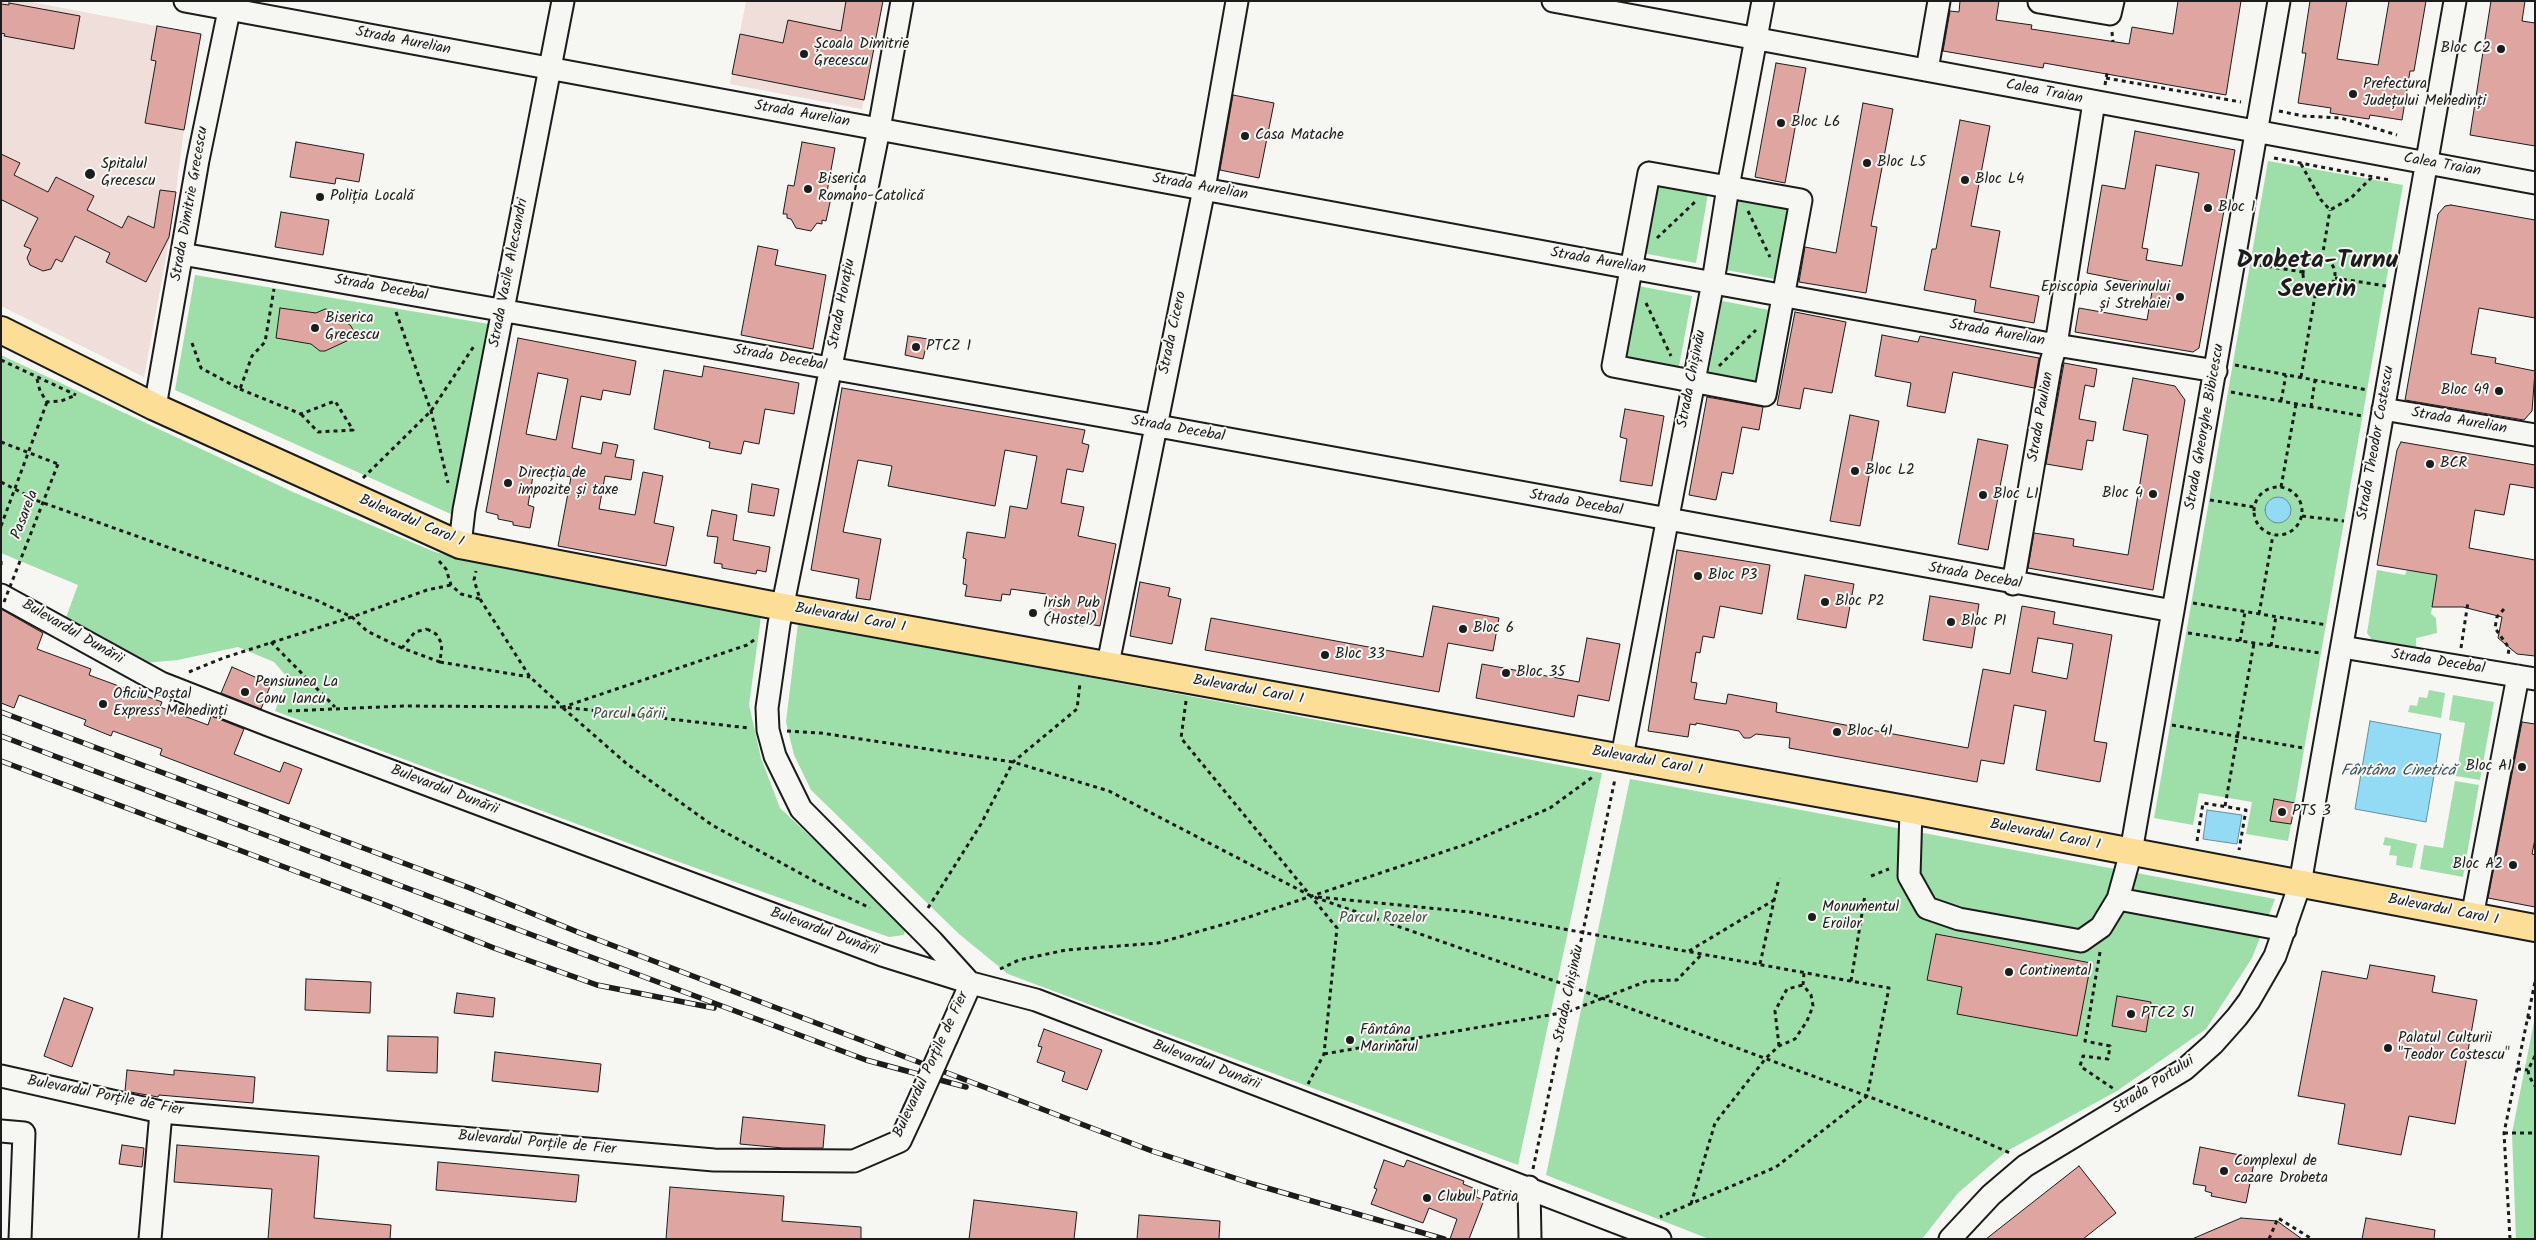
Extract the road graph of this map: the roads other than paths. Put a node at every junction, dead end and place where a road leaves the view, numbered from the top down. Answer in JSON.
{"nodes":[{"id":1,"x":185,"y":1,"type":"edge"},
{"id":2,"x":563,"y":1,"type":"edge"},
{"id":3,"x":902,"y":1,"type":"edge"},
{"id":4,"x":1237,"y":1,"type":"edge"},
{"id":5,"x":1553,"y":1,"type":"edge"},
{"id":6,"x":1763,"y":1,"type":"edge"},
{"id":7,"x":1940,"y":1,"type":"edge"},
{"id":8,"x":2112,"y":1,"type":"edge"},
{"id":9,"x":2279,"y":1,"type":"edge"},
{"id":10,"x":2455,"y":1,"type":"edge"},
{"id":11,"x":2039,"y":2,"type":"edge"},
{"id":12,"x":230,"y":5,"type":"edge"},
{"id":13,"x":1757,"y":38,"type":"junction"},
{"id":14,"x":550,"y":69,"type":"junction"},
{"id":15,"x":1926,"y":70,"type":"junction"},
{"id":16,"x":2094,"y":102,"type":"junction"},
{"id":17,"x":878,"y":129,"type":"junction"},
{"id":18,"x":2258,"y":131,"type":"junction"},
{"id":19,"x":2427,"y":164,"type":"junction"},
{"id":20,"x":2535,"y":182,"type":"edge"},
{"id":21,"x":1725,"y":187,"type":"junction"},
{"id":22,"x":1204,"y":189,"type":"junction"},
{"id":23,"x":182,"y":254,"type":"junction"},
{"id":24,"x":1631,"y":269,"type":"junction"},
{"id":25,"x":1713,"y":282,"type":"junction"},
{"id":26,"x":1785,"y":296,"type":"junction"},
{"id":27,"x":503,"y":310,"type":"junction"},
{"id":28,"x":1,"y":330,"type":"edge"},
{"id":29,"x":2056,"y":345,"type":"junction"},
{"id":30,"x":831,"y":368,"type":"junction"},
{"id":31,"x":2215,"y":374,"type":"junction"},
{"id":32,"x":1691,"y":380,"type":"junction"},
{"id":33,"x":155,"y":407,"type":"junction"},
{"id":34,"x":2384,"y":407,"type":"junction"},
{"id":35,"x":1155,"y":426,"type":"junction"},
{"id":36,"x":2535,"y":435,"type":"edge"},
{"id":37,"x":1666,"y":520,"type":"junction"},
{"id":38,"x":460,"y":545,"type":"junction"},
{"id":39,"x":2013,"y":584,"type":"junction"},
{"id":40,"x":3,"y":598,"type":"edge"},
{"id":41,"x":2173,"y":614,"type":"junction"},
{"id":42,"x":780,"y":615,"type":"junction"},
{"id":43,"x":2342,"y":644,"type":"junction"},
{"id":44,"x":1108,"y":664,"type":"junction"},
{"id":45,"x":2526,"y":677,"type":"edge"},
{"id":46,"x":1622,"y":757,"type":"junction"},
{"id":47,"x":1911,"y":810,"type":"junction"},
{"id":48,"x":2131,"y":852,"type":"junction"},
{"id":49,"x":2300,"y":884,"type":"junction"},
{"id":50,"x":2118,"y":899,"type":"junction"},
{"id":51,"x":2472,"y":917,"type":"junction"},
{"id":52,"x":2535,"y":928,"type":"edge"},
{"id":53,"x":2286,"y":930,"type":"junction"},
{"id":54,"x":970,"y":983,"type":"junction"},
{"id":55,"x":1,"y":1076,"type":"edge"},
{"id":56,"x":161,"y":1112,"type":"junction"},
{"id":57,"x":1,"y":1131,"type":"edge"},
{"id":58,"x":1528,"y":1187,"type":"junction"},
{"id":59,"x":20,"y":1239,"type":"edge"},
{"id":60,"x":150,"y":1239,"type":"edge"},
{"id":61,"x":1530,"y":1239,"type":"edge"},
{"id":62,"x":1660,"y":1239,"type":"edge"},
{"id":63,"x":1950,"y":1239,"type":"edge"}],
"edges":[{"from":1,"to":12,"type":"street","name":"Strada Aurelian"},
{"from":2,"to":14,"type":"street","name":"Strada Vasile Alecsandri"},
{"from":3,"to":17,"type":"street","name":"Strada Horațiu"},
{"from":4,"to":22,"type":"street","name":"Strada Cicero"},
{"from":5,"to":13,"type":"street","name":"Calea Traian"},
{"from":6,"to":13,"type":"street","name":"Strada Chișinău"},
{"from":7,"to":15,"type":"street"},
{"from":8,"to":11,"type":"street"},
{"from":9,"to":18,"type":"street","name":"Strada Gheorghe Bibicescu"},
{"from":10,"to":19,"type":"street","name":"Strada Theodor Costescu"},
{"from":12,"to":14,"type":"street","name":"Strada Aurelian"},
{"from":12,"to":23,"type":"street","name":"Strada Dimitrie Grecescu"},
{"from":13,"to":15,"type":"street","name":"Calea Traian"},
{"from":13,"to":21,"type":"street","name":"Strada Chișinău"},
{"from":14,"to":17,"type":"street","name":"Strada Aurelian"},
{"from":14,"to":27,"type":"street","name":"Strada Vasile Alecsandri"},
{"from":15,"to":16,"type":"street","name":"Calea Traian"},
{"from":16,"to":18,"type":"street","name":"Calea Traian"},
{"from":16,"to":29,"type":"street","name":"Strada Paulian"},
{"from":17,"to":22,"type":"street","name":"Strada Aurelian"},
{"from":17,"to":30,"type":"street","name":"Strada Horațiu"},
{"from":18,"to":19,"type":"street","name":"Calea Traian"},
{"from":18,"to":31,"type":"street","name":"Strada Gheorghe Bibicescu"},
{"from":19,"to":20,"type":"street","name":"Calea Traian"},
{"from":19,"to":34,"type":"street","name":"Strada Theodor Costescu"},
{"from":21,"to":24,"type":"street"},
{"from":21,"to":25,"type":"street","name":"Strada Chișinău"},
{"from":21,"to":26,"type":"street"},
{"from":22,"to":24,"type":"street","name":"Strada Aurelian"},
{"from":22,"to":35,"type":"street","name":"Strada Cicero"},
{"from":23,"to":27,"type":"street","name":"Strada Decebal"},
{"from":23,"to":33,"type":"street","name":"Strada Dimitrie Grecescu"},
{"from":24,"to":25,"type":"street","name":"Strada Aurelian"},
{"from":24,"to":32,"type":"street"},
{"from":25,"to":26,"type":"street","name":"Strada Aurelian"},
{"from":25,"to":32,"type":"street","name":"Strada Chișinău"},
{"from":26,"to":29,"type":"street","name":"Strada Aurelian"},
{"from":26,"to":32,"type":"street"},
{"from":27,"to":30,"type":"street","name":"Strada Decebal"},
{"from":27,"to":38,"type":"street","name":"Strada Vasile Alecsandri"},
{"from":28,"to":33,"type":"main road","name":"Bulevardul Carol I"},
{"from":29,"to":31,"type":"street","name":"Strada Aurelian"},
{"from":29,"to":39,"type":"street","name":"Strada Paulian"},
{"from":30,"to":35,"type":"street","name":"Strada Decebal"},
{"from":30,"to":42,"type":"street","name":"Strada Horațiu"},
{"from":31,"to":41,"type":"street","name":"Strada Gheorghe Bibicescu"},
{"from":32,"to":37,"type":"street","name":"Strada Chișinău"},
{"from":33,"to":38,"type":"main road","name":"Bulevardul Carol I"},
{"from":34,"to":36,"type":"street","name":"Strada Aurelian"},
{"from":34,"to":43,"type":"street","name":"Strada Theodor Costescu"},
{"from":35,"to":37,"type":"street","name":"Strada Decebal"},
{"from":35,"to":44,"type":"street","name":"Strada Cicero"},
{"from":37,"to":39,"type":"street","name":"Strada Decebal"},
{"from":37,"to":46,"type":"street","name":"Strada Chișinău"},
{"from":38,"to":42,"type":"main road","name":"Bulevardul Carol I"},
{"from":39,"to":41,"type":"street","name":"Strada Decebal"},
{"from":40,"to":54,"type":"street","name":"Bulevardul Dunării"},
{"from":41,"to":48,"type":"street","name":"Strada Gheorghe Bibicescu"},
{"from":42,"to":44,"type":"main road","name":"Bulevardul Carol I"},
{"from":42,"to":54,"type":"street","name":"Strada Horațiu"},
{"from":43,"to":45,"type":"street","name":"Strada Decebal"},
{"from":43,"to":49,"type":"street","name":"Strada Theodor Costescu"},
{"from":44,"to":46,"type":"main road","name":"Bulevardul Carol I"},
{"from":45,"to":51,"type":"street"},
{"from":46,"to":47,"type":"main road","name":"Bulevardul Carol I"},
{"from":47,"to":48,"type":"main road","name":"Bulevardul Carol I"},
{"from":47,"to":50,"type":"street","name":"Strada Gheorghe Bibicescu"},
{"from":48,"to":49,"type":"main road","name":"Bulevardul Carol I"},
{"from":48,"to":50,"type":"street","name":"Strada Gheorghe Bibicescu"},
{"from":49,"to":51,"type":"main road","name":"Bulevardul Carol I"},
{"from":49,"to":53,"type":"street","name":"Strada Portului"},
{"from":50,"to":53,"type":"street"},
{"from":51,"to":52,"type":"main road","name":"Bulevardul Carol I"},
{"from":53,"to":63,"type":"street","name":"Strada Portului"},
{"from":54,"to":56,"type":"street","name":"Bulevardul Porțile de Fier","bridge":true},
{"from":54,"to":58,"type":"street","name":"Bulevardul Dunării"},
{"from":55,"to":56,"type":"street","name":"Bulevardul Porțile de Fier"},
{"from":56,"to":60,"type":"street"},
{"from":57,"to":59,"type":"street"},
{"from":58,"to":61,"type":"street"},
{"from":58,"to":62,"type":"street","name":"Bulevardul Dunării"}]}
